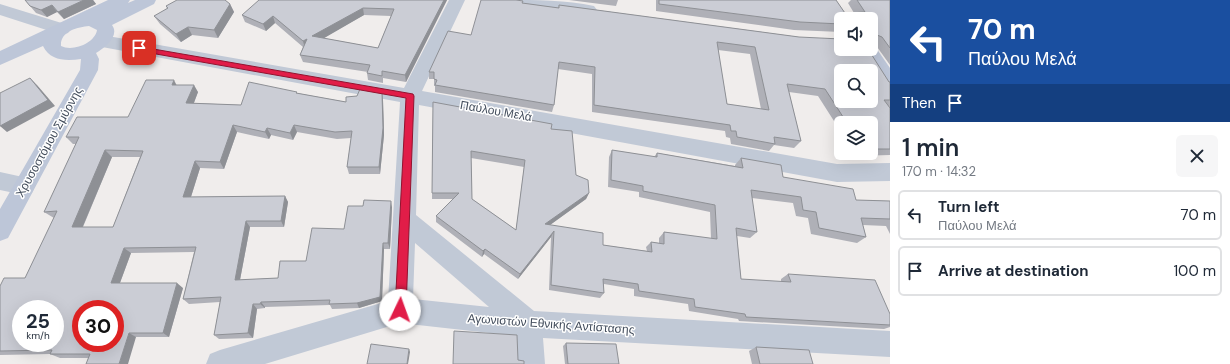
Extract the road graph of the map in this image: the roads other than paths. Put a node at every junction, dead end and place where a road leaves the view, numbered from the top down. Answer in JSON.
{"nodes":[{"id":1,"x":122,"y":0,"type":"edge"},
{"id":2,"x":148,"y":0,"type":"edge"},
{"id":3,"x":457,"y":0,"type":"edge"},
{"id":4,"x":516,"y":0,"type":"edge"},
{"id":5,"x":0,"y":9,"type":"edge"},
{"id":6,"x":601,"y":11,"type":"edge"},
{"id":7,"x":61,"y":32,"type":"junction"},
{"id":8,"x":97,"y":39,"type":"junction"},
{"id":9,"x":873,"y":56,"type":"edge"},
{"id":10,"x":0,"y":59,"type":"edge"},
{"id":11,"x":0,"y":70,"type":"edge"},
{"id":12,"x":890,"y":83,"type":"edge"},
{"id":13,"x":410,"y":96,"type":"junction"},
{"id":14,"x":890,"y":172,"type":"edge"},
{"id":15,"x":0,"y":181,"type":"edge"},
{"id":16,"x":24,"y":186,"type":"junction"},
{"id":17,"x":405,"y":220,"type":"junction"},
{"id":18,"x":0,"y":231,"type":"edge"},
{"id":19,"x":400,"y":310,"type":"junction"},
{"id":20,"x":529,"y":324,"type":"junction"},
{"id":21,"x":890,"y":344,"type":"edge"},
{"id":22,"x":220,"y":364,"type":"edge"},
{"id":23,"x":531,"y":364,"type":"edge"}],
"edges":[{"from":1,"to":7,"type":"street"},
{"from":2,"to":8,"type":"street"},
{"from":3,"to":13,"type":"street"},
{"from":4,"to":6,"type":"street"},
{"from":5,"to":7,"type":"street"},
{"from":7,"to":8,"type":"street"},
{"from":7,"to":8,"type":"street"},
{"from":7,"to":10,"type":"street"},
{"from":7,"to":11,"type":"street"},
{"from":8,"to":13,"type":"street","name":"Παύλου Μελά"},
{"from":8,"to":16,"type":"street","name":"Χρυσοστόμου Σμύρνης"},
{"from":9,"to":12,"type":"street"},
{"from":13,"to":14,"type":"street","name":"Παύλου Μελά"},
{"from":13,"to":17,"type":"street"},
{"from":15,"to":16,"type":"street"},
{"from":16,"to":18,"type":"street","name":"Χρυσοστόμου Σμύρνης"},
{"from":17,"to":19,"type":"street"},
{"from":17,"to":20,"type":"street"},
{"from":19,"to":20,"type":"street","name":"Αγωνιστών Εθνικής Αντίστασης"},
{"from":19,"to":22,"type":"street","name":"Αγωνιστών Εθνικής Αντίστασης"},
{"from":20,"to":21,"type":"street","name":"Αγωνιστών Εθνικής Αντίστασης"},
{"from":20,"to":23,"type":"street"}]}
